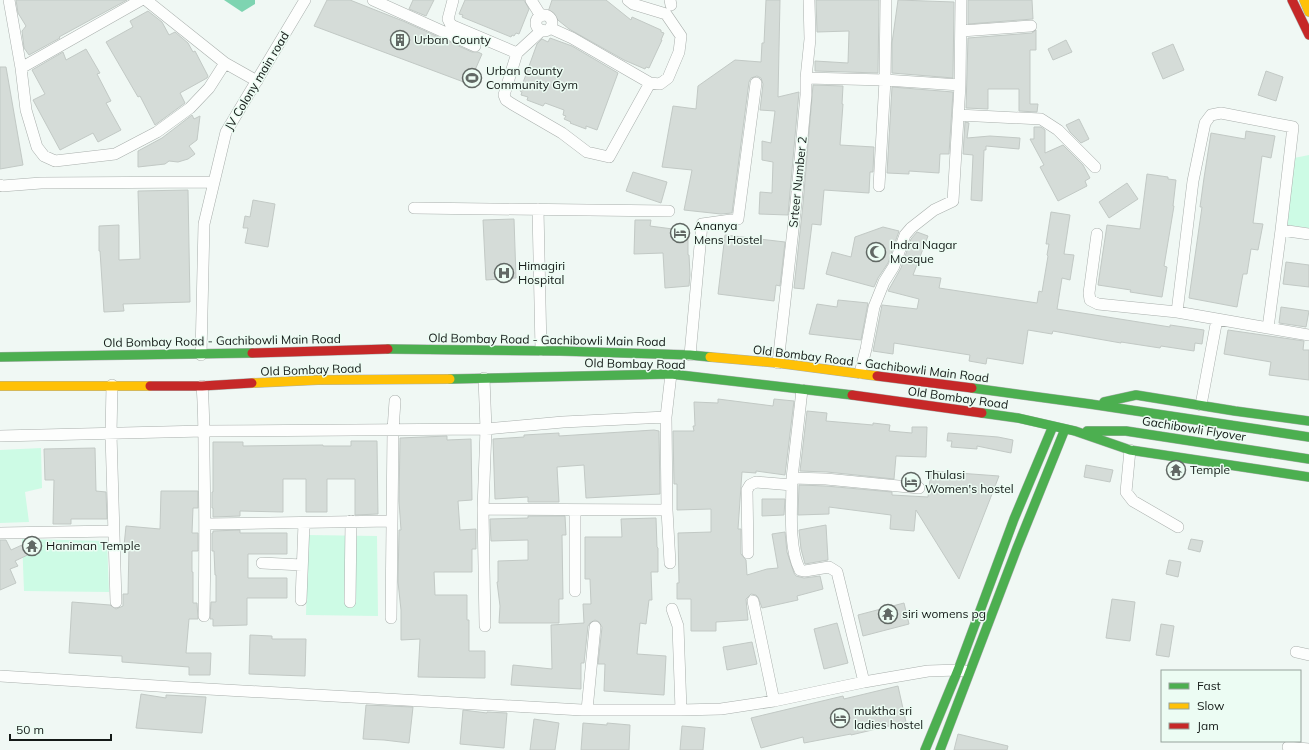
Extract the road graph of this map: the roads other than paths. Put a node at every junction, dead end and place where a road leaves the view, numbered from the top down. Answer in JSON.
{"nodes":[{"id":1,"x":9,"y":0,"type":"edge"},
{"id":2,"x":141,"y":0,"type":"edge"},
{"id":3,"x":146,"y":0,"type":"edge"},
{"id":4,"x":306,"y":0,"type":"edge"},
{"id":5,"x":373,"y":0,"type":"edge"},
{"id":6,"x":453,"y":0,"type":"edge"},
{"id":7,"x":531,"y":0,"type":"edge"},
{"id":8,"x":628,"y":0,"type":"edge"},
{"id":9,"x":809,"y":0,"type":"edge"},
{"id":10,"x":886,"y":0,"type":"edge"},
{"id":11,"x":961,"y":0,"type":"edge"},
{"id":12,"x":1292,"y":0,"type":"edge"},
{"id":13,"x":1304,"y":0,"type":"edge"},
{"id":14,"x":1309,"y":12,"type":"edge"},
{"id":15,"x":1031,"y":26,"type":"dead end"},
{"id":16,"x":546,"y":29,"type":"junction"},
{"id":17,"x":961,"y":31,"type":"junction"},
{"id":18,"x":1309,"y":35,"type":"edge"},
{"id":19,"x":475,"y":46,"type":"dead end"},
{"id":20,"x":517,"y":53,"type":"junction"},
{"id":21,"x":225,"y":63,"type":"junction"},
{"id":22,"x":21,"y":68,"type":"junction"},
{"id":23,"x":806,"y":78,"type":"junction"},
{"id":24,"x":885,"y":80,"type":"junction"},
{"id":25,"x":257,"y":81,"type":"junction"},
{"id":26,"x":650,"y":83,"type":"junction"},
{"id":27,"x":756,"y":83,"type":"dead end"},
{"id":28,"x":960,"y":85,"type":"junction"},
{"id":29,"x":958,"y":114,"type":"junction"},
{"id":30,"x":1095,"y":167,"type":"dead end"},
{"id":31,"x":213,"y":182,"type":"junction"},
{"id":32,"x":0,"y":185,"type":"edge"},
{"id":33,"x":878,"y":186,"type":"dead end"},
{"id":34,"x":414,"y":208,"type":"dead end"},
{"id":35,"x":538,"y":209,"type":"junction"},
{"id":36,"x":669,"y":210,"type":"dead end"},
{"id":37,"x":1280,"y":230,"type":"junction"},
{"id":38,"x":1097,"y":234,"type":"dead end"},
{"id":39,"x":1309,"y":234,"type":"edge"},
{"id":40,"x":1177,"y":312,"type":"junction"},
{"id":41,"x":1217,"y":319,"type":"junction"},
{"id":42,"x":1268,"y":328,"type":"junction"},
{"id":43,"x":1309,"y":335,"type":"edge"},
{"id":44,"x":541,"y":350,"type":"junction"},
{"id":45,"x":690,"y":354,"type":"junction"},
{"id":46,"x":201,"y":355,"type":"junction"},
{"id":47,"x":0,"y":357,"type":"edge"},
{"id":48,"x":778,"y":363,"type":"junction"},
{"id":49,"x":671,"y":374,"type":"junction"},
{"id":50,"x":860,"y":374,"type":"junction"},
{"id":51,"x":484,"y":378,"type":"junction"},
{"id":52,"x":112,"y":385,"type":"junction"},
{"id":53,"x":0,"y":386,"type":"edge"},
{"id":54,"x":202,"y":386,"type":"junction"},
{"id":55,"x":802,"y":390,"type":"junction"},
{"id":56,"x":395,"y":400,"type":"dead end"},
{"id":57,"x":1090,"y":404,"type":"junction"},
{"id":58,"x":1201,"y":405,"type":"junction"},
{"id":59,"x":666,"y":417,"type":"junction"},
{"id":60,"x":1309,"y":421,"type":"edge"},
{"id":61,"x":1053,"y":426,"type":"junction"},
{"id":62,"x":486,"y":428,"type":"junction"},
{"id":63,"x":1065,"y":429,"type":"junction"},
{"id":64,"x":393,"y":430,"type":"junction"},
{"id":65,"x":204,"y":431,"type":"junction"},
{"id":66,"x":1075,"y":431,"type":"junction"},
{"id":67,"x":111,"y":434,"type":"junction"},
{"id":68,"x":0,"y":436,"type":"edge"},
{"id":69,"x":1309,"y":437,"type":"edge"},
{"id":70,"x":1046,"y":442,"type":"junction"},
{"id":71,"x":1058,"y":446,"type":"junction"},
{"id":72,"x":1130,"y":450,"type":"junction"},
{"id":73,"x":1309,"y":459,"type":"edge"},
{"id":74,"x":1309,"y":477,"type":"edge"},
{"id":75,"x":792,"y":481,"type":"junction"},
{"id":76,"x":1028,"y":486,"type":"junction"},
{"id":77,"x":919,"y":488,"type":"dead end"},
{"id":78,"x":1040,"y":490,"type":"junction"},
{"id":79,"x":483,"y":509,"type":"junction"},
{"id":80,"x":667,"y":510,"type":"junction"},
{"id":81,"x":575,"y":511,"type":"junction"},
{"id":82,"x":392,"y":521,"type":"junction"},
{"id":83,"x":351,"y":522,"type":"junction"},
{"id":84,"x":304,"y":523,"type":"junction"},
{"id":85,"x":206,"y":524,"type":"junction"},
{"id":86,"x":1178,"y":527,"type":"dead end"},
{"id":87,"x":114,"y":532,"type":"junction"},
{"id":88,"x":0,"y":533,"type":"edge"},
{"id":89,"x":748,"y":553,"type":"dead end"},
{"id":90,"x":262,"y":563,"type":"dead end"},
{"id":91,"x":670,"y":563,"type":"dead end"},
{"id":92,"x":302,"y":565,"type":"junction"},
{"id":93,"x":575,"y":591,"type":"dead end"},
{"id":94,"x":301,"y":600,"type":"dead end"},
{"id":95,"x":752,"y":601,"type":"dead end"},
{"id":96,"x":116,"y":602,"type":"dead end"},
{"id":97,"x":350,"y":602,"type":"dead end"},
{"id":98,"x":672,"y":609,"type":"dead end"},
{"id":99,"x":204,"y":616,"type":"dead end"},
{"id":100,"x":391,"y":618,"type":"dead end"},
{"id":101,"x":485,"y":626,"type":"dead end"},
{"id":102,"x":595,"y":626,"type":"dead end"},
{"id":103,"x":1296,"y":652,"type":"dead end"},
{"id":104,"x":1309,"y":655,"type":"edge"},
{"id":105,"x":958,"y":670,"type":"junction"},
{"id":106,"x":969,"y":672,"type":"junction"},
{"id":107,"x":0,"y":676,"type":"edge"},
{"id":108,"x":864,"y":682,"type":"junction"},
{"id":109,"x":774,"y":701,"type":"junction"},
{"id":110,"x":587,"y":710,"type":"junction"},
{"id":111,"x":681,"y":710,"type":"junction"},
{"id":112,"x":1288,"y":747,"type":"dead end"},
{"id":113,"x":1309,"y":749,"type":"edge"},
{"id":114,"x":925,"y":750,"type":"edge"},
{"id":115,"x":940,"y":750,"type":"edge"}],
"edges":[{"from":1,"to":22,"type":"street"},
{"from":2,"to":22,"type":"street"},
{"from":3,"to":21,"type":"street"},
{"from":4,"to":25,"type":"street","name":"JV Colony main road"},
{"from":5,"to":19,"type":"street"},
{"from":6,"to":20,"type":"street"},
{"from":7,"to":16,"type":"street"},
{"from":8,"to":26,"type":"street"},
{"from":9,"to":23,"type":"street","name":"Srteer Number 2"},
{"from":10,"to":24,"type":"street"},
{"from":11,"to":17,"type":"street"},
{"from":12,"to":18,"type":"main road"},
{"from":13,"to":14,"type":"main road"},
{"from":15,"to":17,"type":"street"},
{"from":16,"to":20,"type":"street"},
{"from":16,"to":26,"type":"street"},
{"from":17,"to":28,"type":"street"},
{"from":20,"to":26,"type":"street"},
{"from":21,"to":22,"type":"street"},
{"from":21,"to":25,"type":"street"},
{"from":23,"to":24,"type":"street"},
{"from":23,"to":48,"type":"street","name":"Srteer Number 2"},
{"from":24,"to":28,"type":"street"},
{"from":24,"to":33,"type":"street"},
{"from":25,"to":31,"type":"street","name":"JV Colony main road"},
{"from":27,"to":45,"type":"street"},
{"from":28,"to":29,"type":"street"},
{"from":29,"to":30,"type":"street"},
{"from":29,"to":50,"type":"street"},
{"from":31,"to":32,"type":"street"},
{"from":31,"to":46,"type":"street","name":"JV Colony main road"},
{"from":34,"to":35,"type":"street"},
{"from":35,"to":36,"type":"street"},
{"from":35,"to":44,"type":"street"},
{"from":37,"to":39,"type":"street"},
{"from":37,"to":40,"type":"street"},
{"from":37,"to":42,"type":"street"},
{"from":38,"to":40,"type":"street"},
{"from":40,"to":41,"type":"street"},
{"from":41,"to":42,"type":"street"},
{"from":41,"to":58,"type":"street"},
{"from":42,"to":43,"type":"street"},
{"from":44,"to":45,"type":"main road","name":"Old Bombay Road - Gachibowli Main Road"},
{"from":44,"to":46,"type":"main road","name":"Old Bombay Road - Gachibowli Main Road"},
{"from":45,"to":48,"type":"main road","name":"Old Bombay Road - Gachibowli Main Road"},
{"from":46,"to":47,"type":"main road","name":"Old Bombay Road - Gachibowli Main Road"},
{"from":48,"to":50,"type":"main road","name":"Old Bombay Road - Gachibowli Main Road"},
{"from":49,"to":51,"type":"main road","name":"Old Bombay Road"},
{"from":49,"to":55,"type":"main road","name":"Old Bombay Road"},
{"from":49,"to":59,"type":"street"},
{"from":50,"to":57,"type":"main road","name":"Old Bombay Road - Gachibowli Main Road"},
{"from":51,"to":54,"type":"main road","name":"Old Bombay Road"},
{"from":51,"to":62,"type":"street"},
{"from":52,"to":53,"type":"main road","name":"Old Bombay Road"},
{"from":52,"to":54,"type":"main road","name":"Old Bombay Road"},
{"from":52,"to":67,"type":"street"},
{"from":54,"to":65,"type":"street"},
{"from":55,"to":61,"type":"main road","name":"Old Bombay Road"},
{"from":55,"to":75,"type":"street"},
{"from":56,"to":64,"type":"street"},
{"from":57,"to":58,"type":"main road"},
{"from":57,"to":69,"type":"main road","name":"Gachibowli Flyover"},
{"from":58,"to":60,"type":"main road"},
{"from":59,"to":62,"type":"street"},
{"from":59,"to":80,"type":"street"},
{"from":61,"to":63,"type":"main road","name":"Old Bombay Road"},
{"from":61,"to":70,"type":"main road"},
{"from":62,"to":64,"type":"street"},
{"from":62,"to":79,"type":"street"},
{"from":63,"to":66,"type":"main road","name":"Old Bombay Road"},
{"from":63,"to":71,"type":"main road"},
{"from":64,"to":65,"type":"street"},
{"from":64,"to":82,"type":"street"},
{"from":65,"to":67,"type":"street"},
{"from":65,"to":85,"type":"street"},
{"from":66,"to":72,"type":"main road","name":"Old Bombay Road"},
{"from":66,"to":73,"type":"main road","name":"Gachibowli Flyover"},
{"from":67,"to":68,"type":"street"},
{"from":67,"to":87,"type":"street"},
{"from":70,"to":71,"type":"main road"},
{"from":70,"to":76,"type":"main road"},
{"from":71,"to":78,"type":"main road"},
{"from":72,"to":74,"type":"main road","name":"Old Bombay Road"},
{"from":72,"to":86,"type":"street"},
{"from":75,"to":77,"type":"street"},
{"from":75,"to":89,"type":"street"},
{"from":75,"to":108,"type":"street"},
{"from":76,"to":78,"type":"main road"},
{"from":76,"to":105,"type":"main road"},
{"from":78,"to":106,"type":"main road"},
{"from":79,"to":81,"type":"street"},
{"from":79,"to":101,"type":"street"},
{"from":80,"to":81,"type":"street"},
{"from":80,"to":91,"type":"street"},
{"from":81,"to":93,"type":"street"},
{"from":82,"to":83,"type":"street"},
{"from":82,"to":100,"type":"street"},
{"from":83,"to":84,"type":"street"},
{"from":83,"to":97,"type":"street"},
{"from":84,"to":85,"type":"street"},
{"from":84,"to":92,"type":"street"},
{"from":85,"to":99,"type":"street"},
{"from":87,"to":88,"type":"street"},
{"from":87,"to":96,"type":"street"},
{"from":90,"to":92,"type":"street"},
{"from":92,"to":94,"type":"street"},
{"from":95,"to":109,"type":"street"},
{"from":98,"to":111,"type":"street"},
{"from":102,"to":110,"type":"street"},
{"from":103,"to":104,"type":"street"},
{"from":105,"to":106,"type":"street"},
{"from":105,"to":108,"type":"street"},
{"from":105,"to":114,"type":"main road"},
{"from":106,"to":115,"type":"main road"},
{"from":107,"to":110,"type":"street"},
{"from":108,"to":109,"type":"street"},
{"from":109,"to":111,"type":"street"},
{"from":110,"to":111,"type":"street"},
{"from":112,"to":113,"type":"street"}]}
